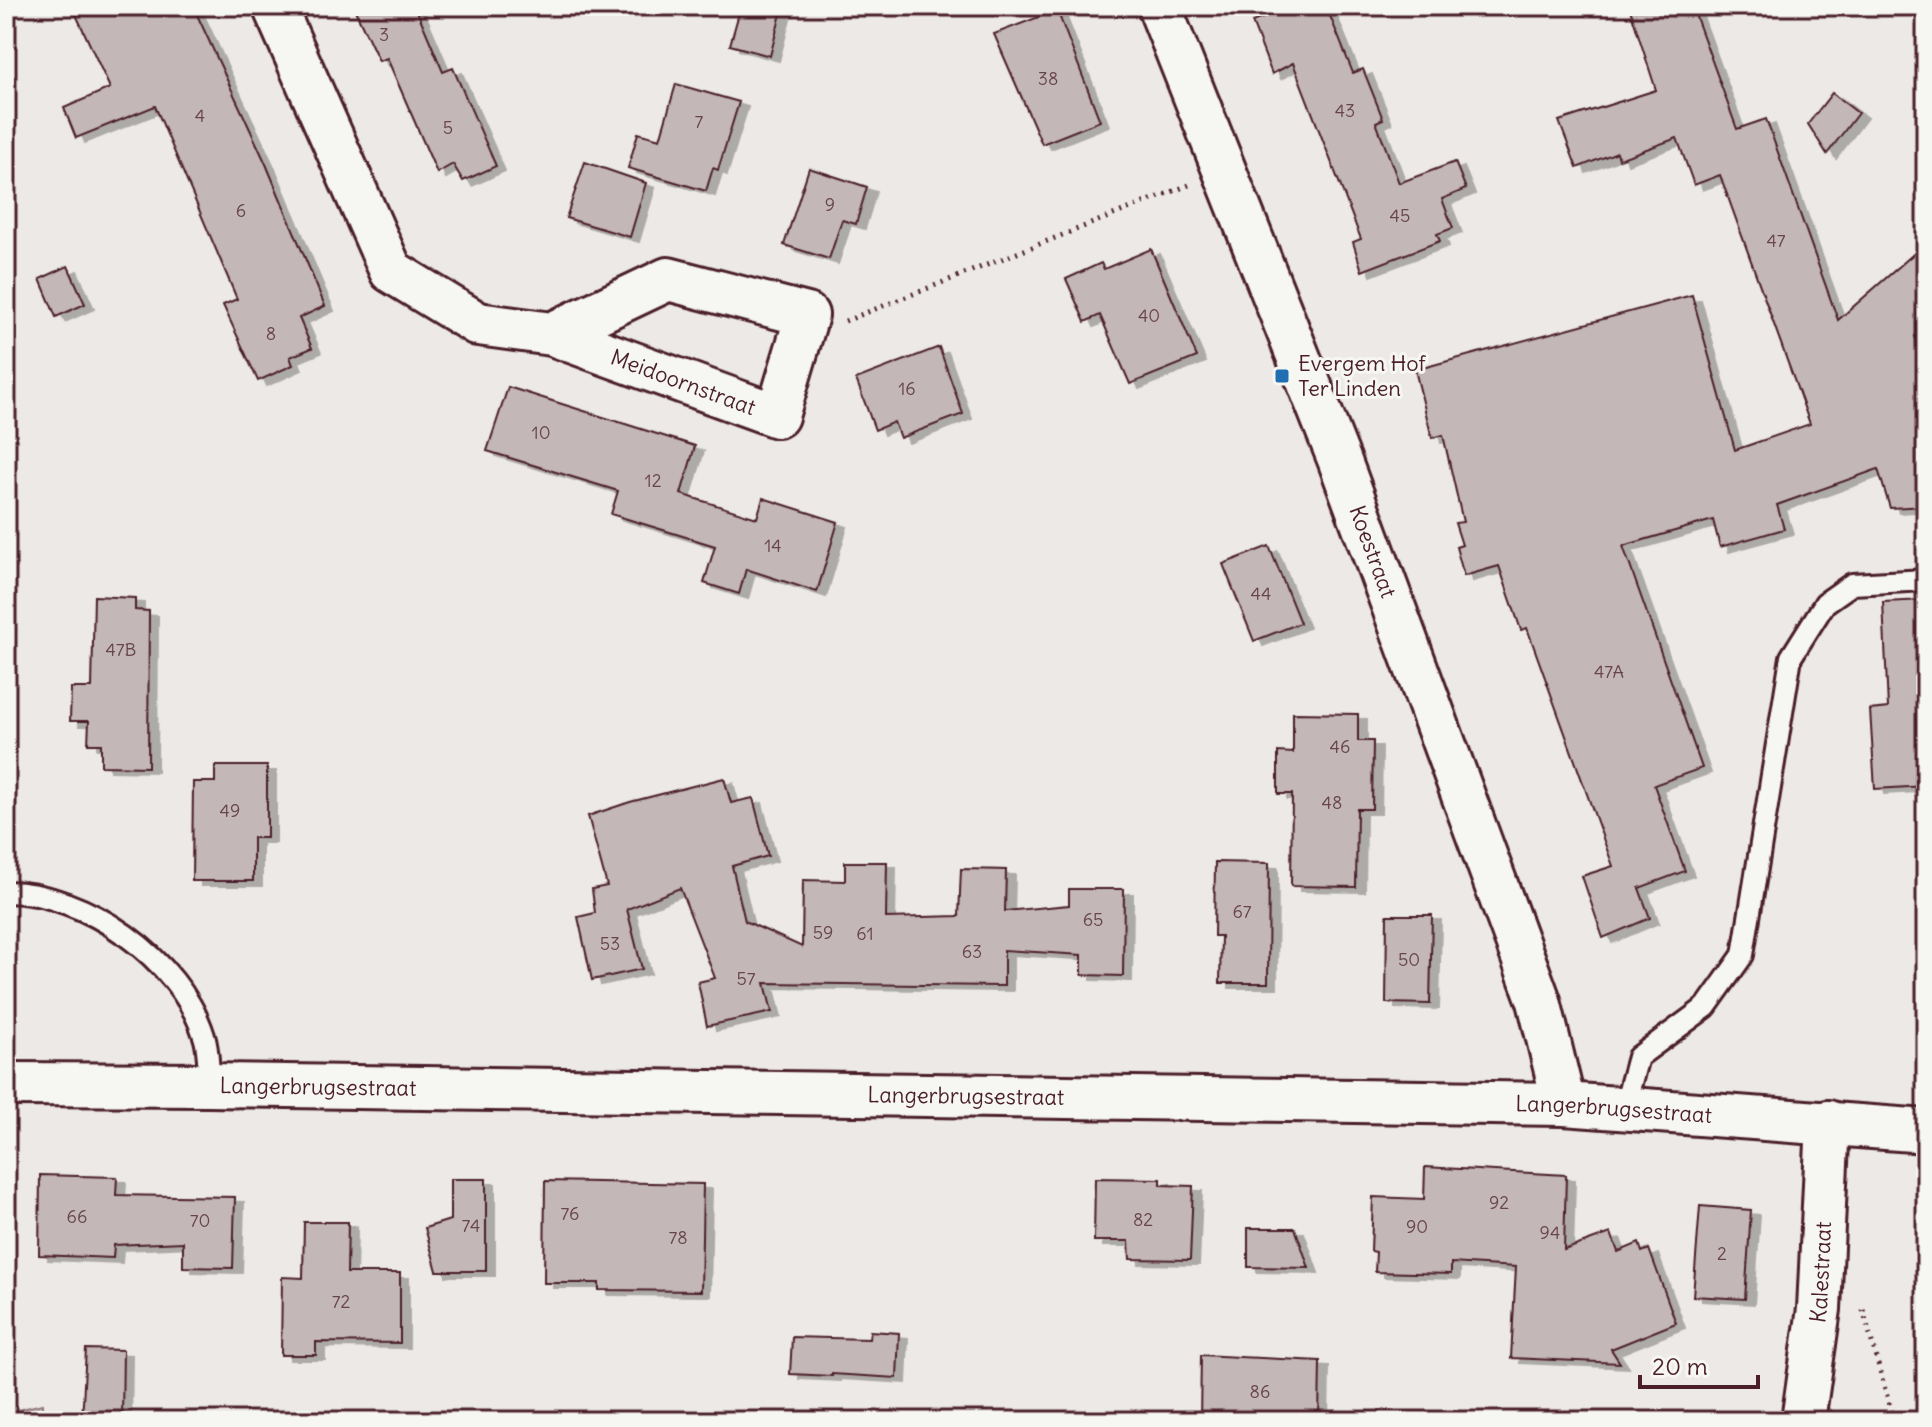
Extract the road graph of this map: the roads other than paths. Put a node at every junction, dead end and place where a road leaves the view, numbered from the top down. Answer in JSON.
{"nodes":[{"id":1,"x":274,"y":6,"type":"edge"},
{"id":2,"x":1159,"y":6,"type":"edge"},
{"id":3,"x":552,"y":334,"type":"junction"},
{"id":4,"x":1926,"y":580,"type":"edge"},
{"id":5,"x":6,"y":892,"type":"edge"},
{"id":6,"x":6,"y":1084,"type":"edge"},
{"id":7,"x":210,"y":1085,"type":"junction"},
{"id":8,"x":1564,"y":1104,"type":"junction"},
{"id":9,"x":1624,"y":1108,"type":"junction"},
{"id":10,"x":1828,"y":1122,"type":"junction"},
{"id":11,"x":1926,"y":1131,"type":"edge"},
{"id":12,"x":1803,"y":1421,"type":"edge"}],
"edges":[{"from":1,"to":3,"type":"street","name":"Meidoornstraat"},
{"from":2,"to":8,"type":"street","name":"Koestraat"},
{"from":3,"to":3,"type":"street","name":"Meidoornstraat"},
{"from":4,"to":9,"type":"lane"},
{"from":5,"to":7,"type":"lane"},
{"from":6,"to":7,"type":"street","name":"Langerbrugsestraat"},
{"from":7,"to":8,"type":"street","name":"Langerbrugsestraat"},
{"from":8,"to":9,"type":"street","name":"Langerbrugsestraat"},
{"from":9,"to":10,"type":"street","name":"Langerbrugsestraat"},
{"from":10,"to":11,"type":"street","name":"Langerbrugsestraat"},
{"from":10,"to":12,"type":"street","name":"Kalestraat"}]}
